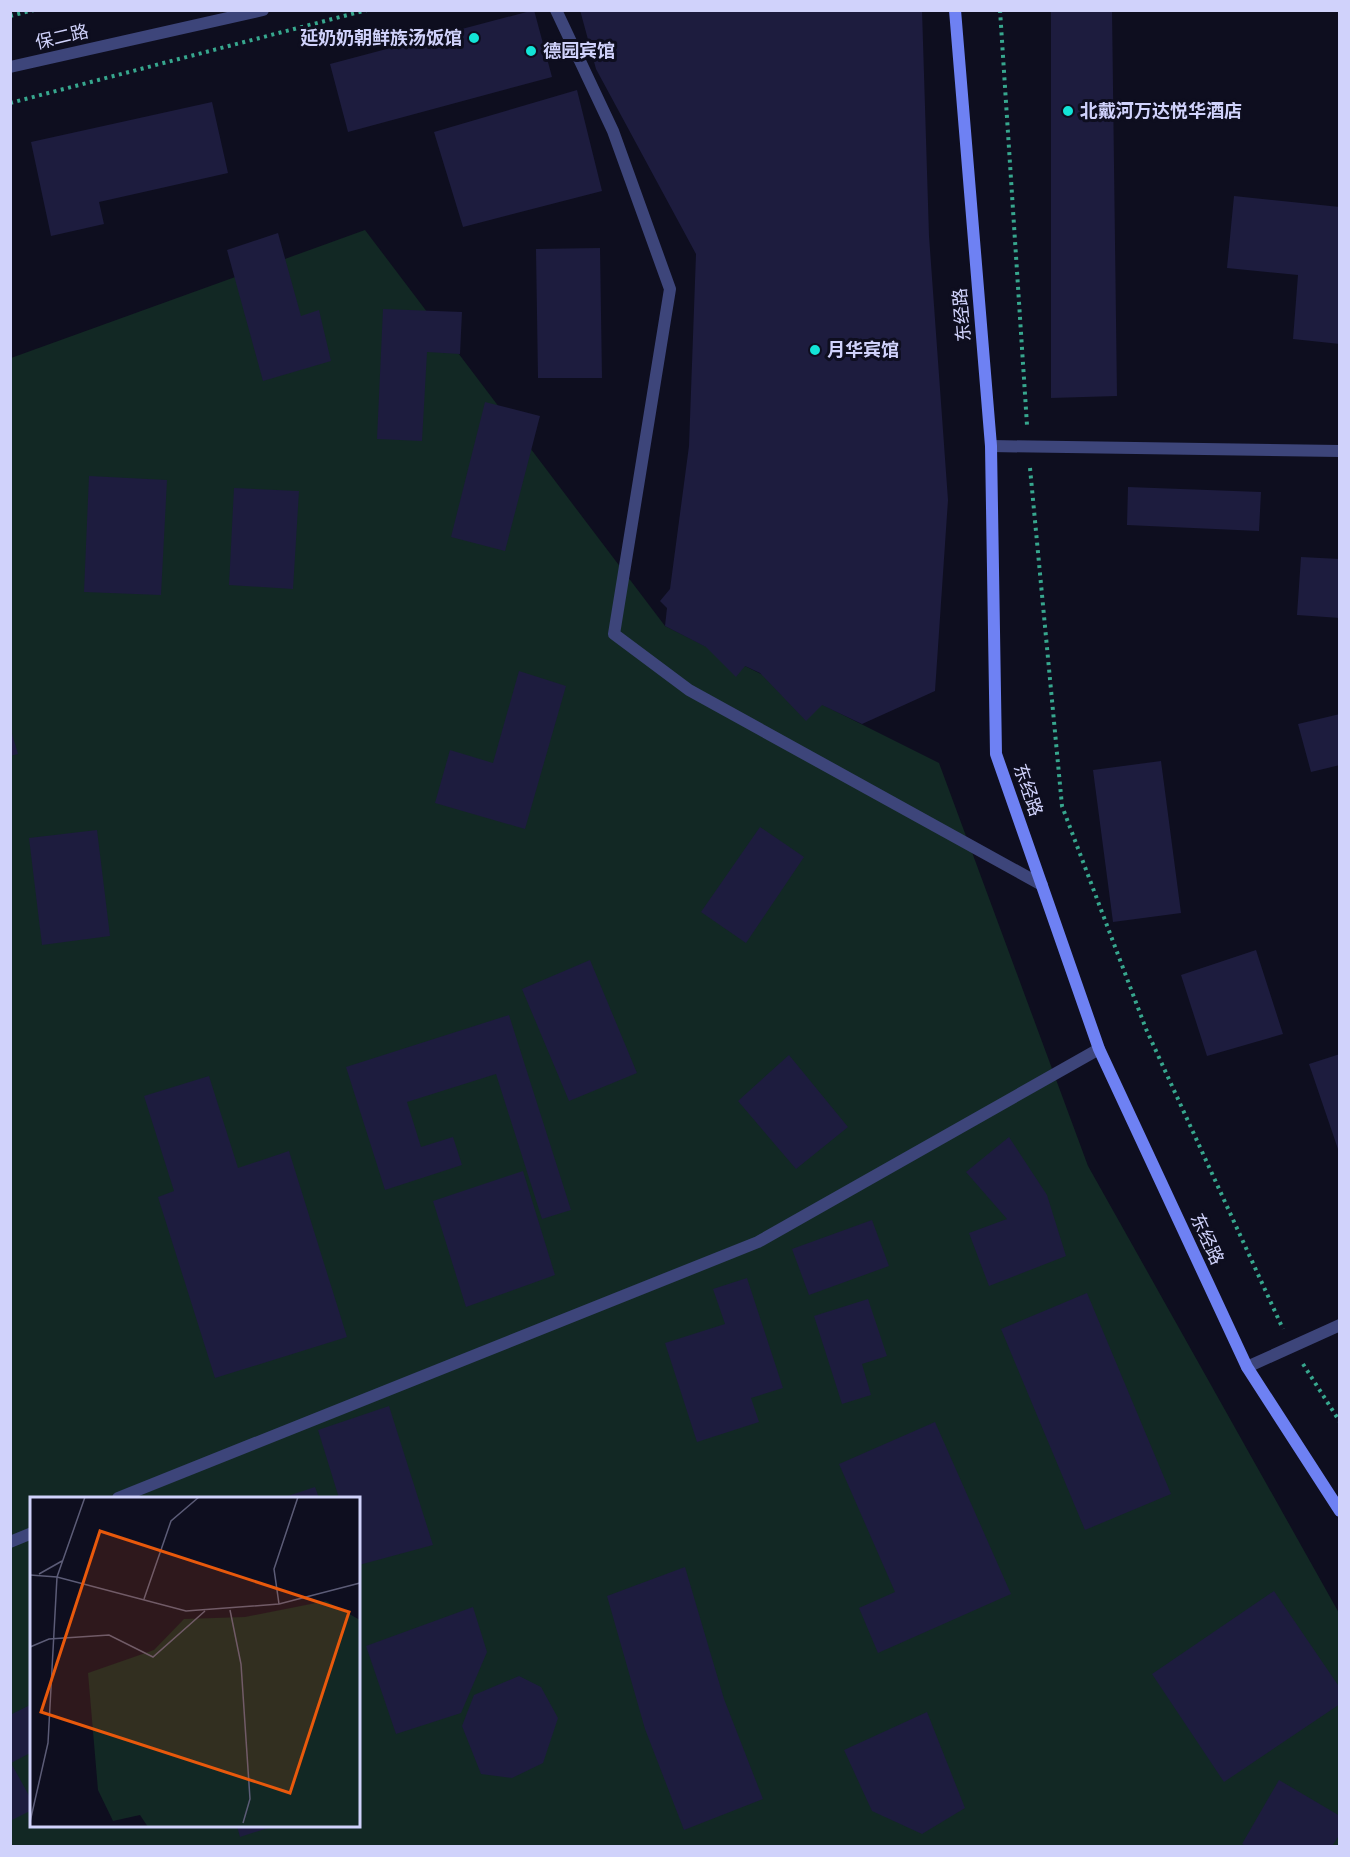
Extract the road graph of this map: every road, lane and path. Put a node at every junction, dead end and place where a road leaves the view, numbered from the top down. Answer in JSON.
{"nodes":[{"id":1,"x":34,"y":10,"type":"edge"},
{"id":2,"x":263,"y":10,"type":"edge"},
{"id":3,"x":367,"y":10,"type":"edge"},
{"id":4,"x":556,"y":10,"type":"edge"},
{"id":5,"x":955,"y":10,"type":"edge"},
{"id":6,"x":1000,"y":10,"type":"edge"},
{"id":7,"x":10,"y":16,"type":"edge"},
{"id":8,"x":10,"y":67,"type":"edge"},
{"id":9,"x":10,"y":103,"type":"edge"},
{"id":10,"x":991,"y":446,"type":"junction"},
{"id":11,"x":1028,"y":446,"type":"junction"},
{"id":12,"x":1340,"y":451,"type":"edge"},
{"id":13,"x":1042,"y":885,"type":"junction"},
{"id":14,"x":1099,"y":1049,"type":"junction"},
{"id":15,"x":1340,"y":1325,"type":"edge"},
{"id":16,"x":1292,"y":1347,"type":"junction"},
{"id":17,"x":1247,"y":1368,"type":"junction"},
{"id":18,"x":1340,"y":1422,"type":"edge"},
{"id":19,"x":120,"y":1497,"type":"edge"},
{"id":20,"x":1340,"y":1511,"type":"edge"},
{"id":21,"x":30,"y":1534,"type":"edge"},
{"id":22,"x":10,"y":1542,"type":"edge"}],
"edges":[{"from":1,"to":7,"type":"path"},
{"from":2,"to":8,"type":"street","name":"保二路"},
{"from":3,"to":9,"type":"path"},
{"from":4,"to":13,"type":"street"},
{"from":5,"to":10,"type":"main road","name":"东经路"},
{"from":6,"to":11,"type":"path"},
{"from":10,"to":11,"type":"street"},
{"from":10,"to":13,"type":"main road","name":"东经路"},
{"from":11,"to":12,"type":"street"},
{"from":11,"to":16,"type":"path"},
{"from":13,"to":14,"type":"main road","name":"东经路"},
{"from":14,"to":17,"type":"main road","name":"东经路"},
{"from":14,"to":19,"type":"street"},
{"from":15,"to":16,"type":"street"},
{"from":16,"to":17,"type":"street"},
{"from":16,"to":18,"type":"path"},
{"from":17,"to":20,"type":"main road","name":"东经路"},
{"from":21,"to":22,"type":"street"}]}
